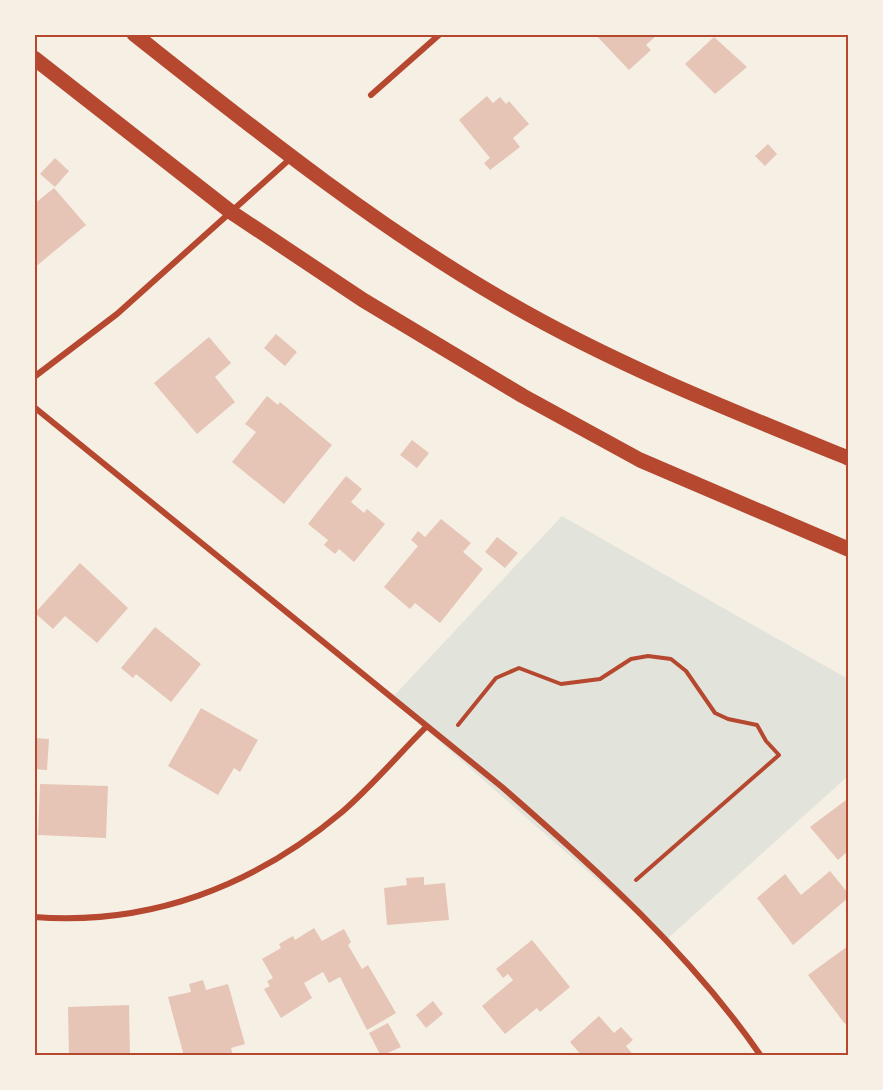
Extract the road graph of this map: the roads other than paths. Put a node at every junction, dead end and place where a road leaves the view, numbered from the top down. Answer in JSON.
{"nodes":[{"id":1,"x":134,"y":34,"type":"edge"},
{"id":2,"x":440,"y":34,"type":"edge"},
{"id":3,"x":34,"y":58,"type":"edge"},
{"id":4,"x":371,"y":95,"type":"dead end"},
{"id":5,"x":291,"y":159,"type":"junction"},
{"id":6,"x":231,"y":212,"type":"junction"},
{"id":7,"x":34,"y":377,"type":"edge"},
{"id":8,"x":34,"y":407,"type":"edge"},
{"id":9,"x":849,"y":458,"type":"edge"},
{"id":10,"x":849,"y":549,"type":"edge"},
{"id":11,"x":426,"y":727,"type":"junction"},
{"id":12,"x":34,"y":917,"type":"edge"},
{"id":13,"x":761,"y":1056,"type":"edge"}],
"edges":[{"from":1,"to":5,"type":"main road"},
{"from":2,"to":4,"type":"street"},
{"from":3,"to":6,"type":"main road"},
{"from":5,"to":6,"type":"street"},
{"from":5,"to":9,"type":"main road"},
{"from":6,"to":7,"type":"street"},
{"from":6,"to":10,"type":"main road"},
{"from":8,"to":11,"type":"street"},
{"from":11,"to":12,"type":"street"},
{"from":11,"to":13,"type":"street"}]}
